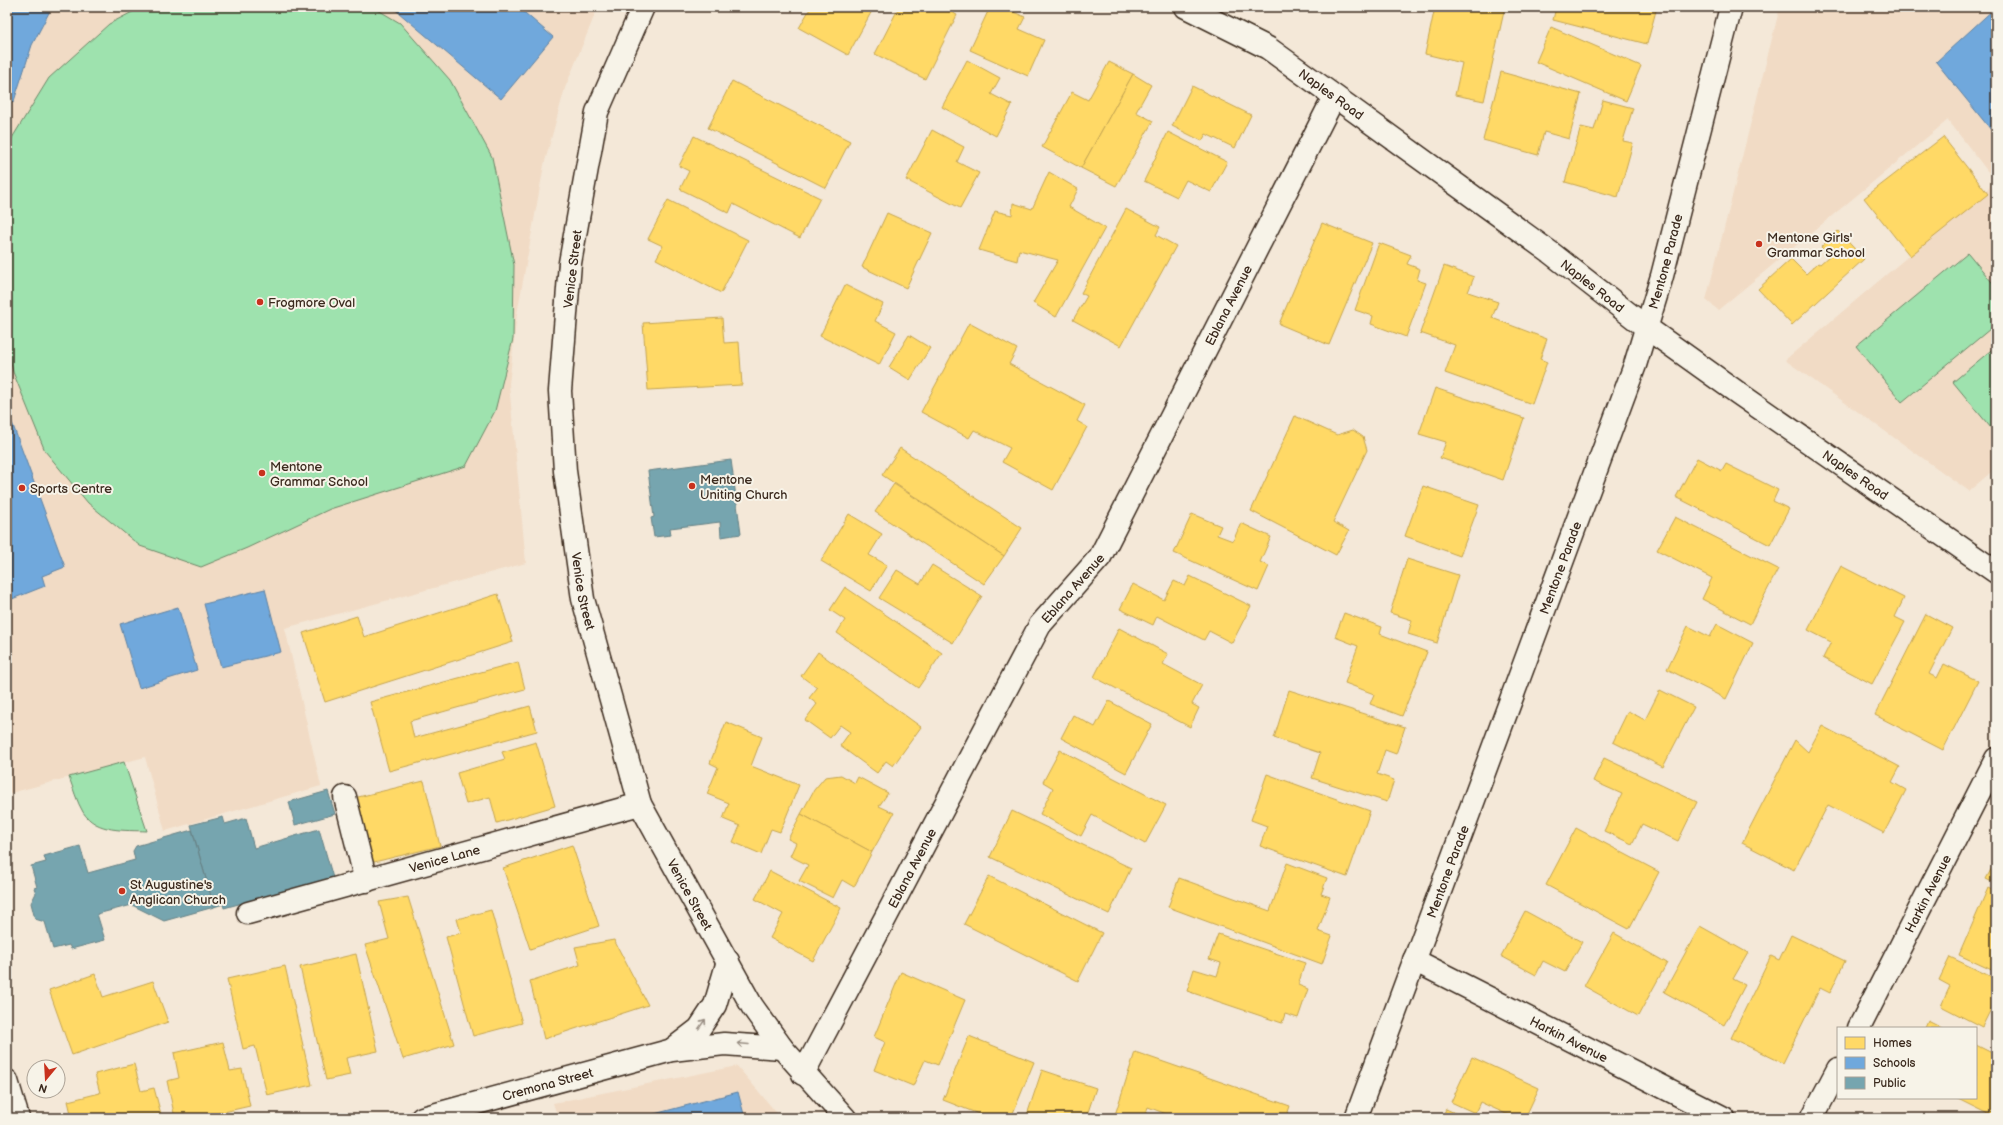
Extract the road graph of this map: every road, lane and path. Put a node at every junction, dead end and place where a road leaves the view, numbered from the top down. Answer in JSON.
{"nodes":[{"id":1,"x":643,"y":7,"type":"edge"},
{"id":2,"x":1186,"y":7,"type":"edge"},
{"id":3,"x":1731,"y":7,"type":"edge"},
{"id":4,"x":1334,"y":97,"type":"junction"},
{"id":5,"x":1648,"y":328,"type":"junction"},
{"id":6,"x":1996,"y":572,"type":"edge"},
{"id":7,"x":1996,"y":759,"type":"edge"},
{"id":8,"x":345,"y":797,"type":"dead end"},
{"id":9,"x":640,"y":804,"type":"junction"},
{"id":10,"x":366,"y":881,"type":"junction"},
{"id":11,"x":248,"y":913,"type":"dead end"},
{"id":12,"x":1414,"y":960,"type":"junction"},
{"id":13,"x":728,"y":961,"type":"junction"},
{"id":14,"x":1860,"y":1027,"type":"edge"},
{"id":15,"x":782,"y":1048,"type":"junction"},
{"id":16,"x":672,"y":1050,"type":"junction"},
{"id":17,"x":1837,"y":1072,"type":"edge"},
{"id":18,"x":803,"y":1074,"type":"junction"},
{"id":19,"x":7,"y":1081,"type":"edge"},
{"id":20,"x":825,"y":1110,"type":"edge"},
{"id":21,"x":18,"y":1118,"type":"edge"},
{"id":22,"x":422,"y":1118,"type":"edge"},
{"id":23,"x":845,"y":1118,"type":"edge"},
{"id":24,"x":1356,"y":1118,"type":"edge"},
{"id":25,"x":1724,"y":1118,"type":"edge"},
{"id":26,"x":1812,"y":1118,"type":"edge"}],
"edges":[{"from":1,"to":9,"type":"street","name":"Venice Street"},
{"from":2,"to":4,"type":"street","name":"Naples Road"},
{"from":3,"to":5,"type":"street","name":"Mentone Parade"},
{"from":4,"to":5,"type":"street","name":"Naples Road"},
{"from":4,"to":18,"type":"street","name":"Eblana Avenue"},
{"from":5,"to":6,"type":"street","name":"Naples Road"},
{"from":5,"to":12,"type":"street","name":"Mentone Parade"},
{"from":7,"to":14,"type":"street","name":"Harkin Avenue"},
{"from":8,"to":10,"type":"street"},
{"from":9,"to":10,"type":"street","name":"Venice Lane"},
{"from":9,"to":13,"type":"street","name":"Venice Street"},
{"from":10,"to":11,"type":"street","name":"Venice Lane"},
{"from":12,"to":24,"type":"street","name":"Mentone Parade"},
{"from":12,"to":25,"type":"street","name":"Harkin Avenue"},
{"from":13,"to":15,"type":"street","name":"Venice Street"},
{"from":16,"to":13,"type":"street","name":"Cremona Street","one_way":true},
{"from":15,"to":16,"type":"street","name":"Cremona Street","one_way":true},
{"from":15,"to":18,"type":"street","name":"Venice Street"},
{"from":16,"to":22,"type":"street","name":"Cremona Street"},
{"from":17,"to":26,"type":"street"},
{"from":18,"to":20,"type":"street","name":"Venice Street"},
{"from":19,"to":21,"type":"street"},
{"from":20,"to":23,"type":"street","name":"Venice Street"}]}
